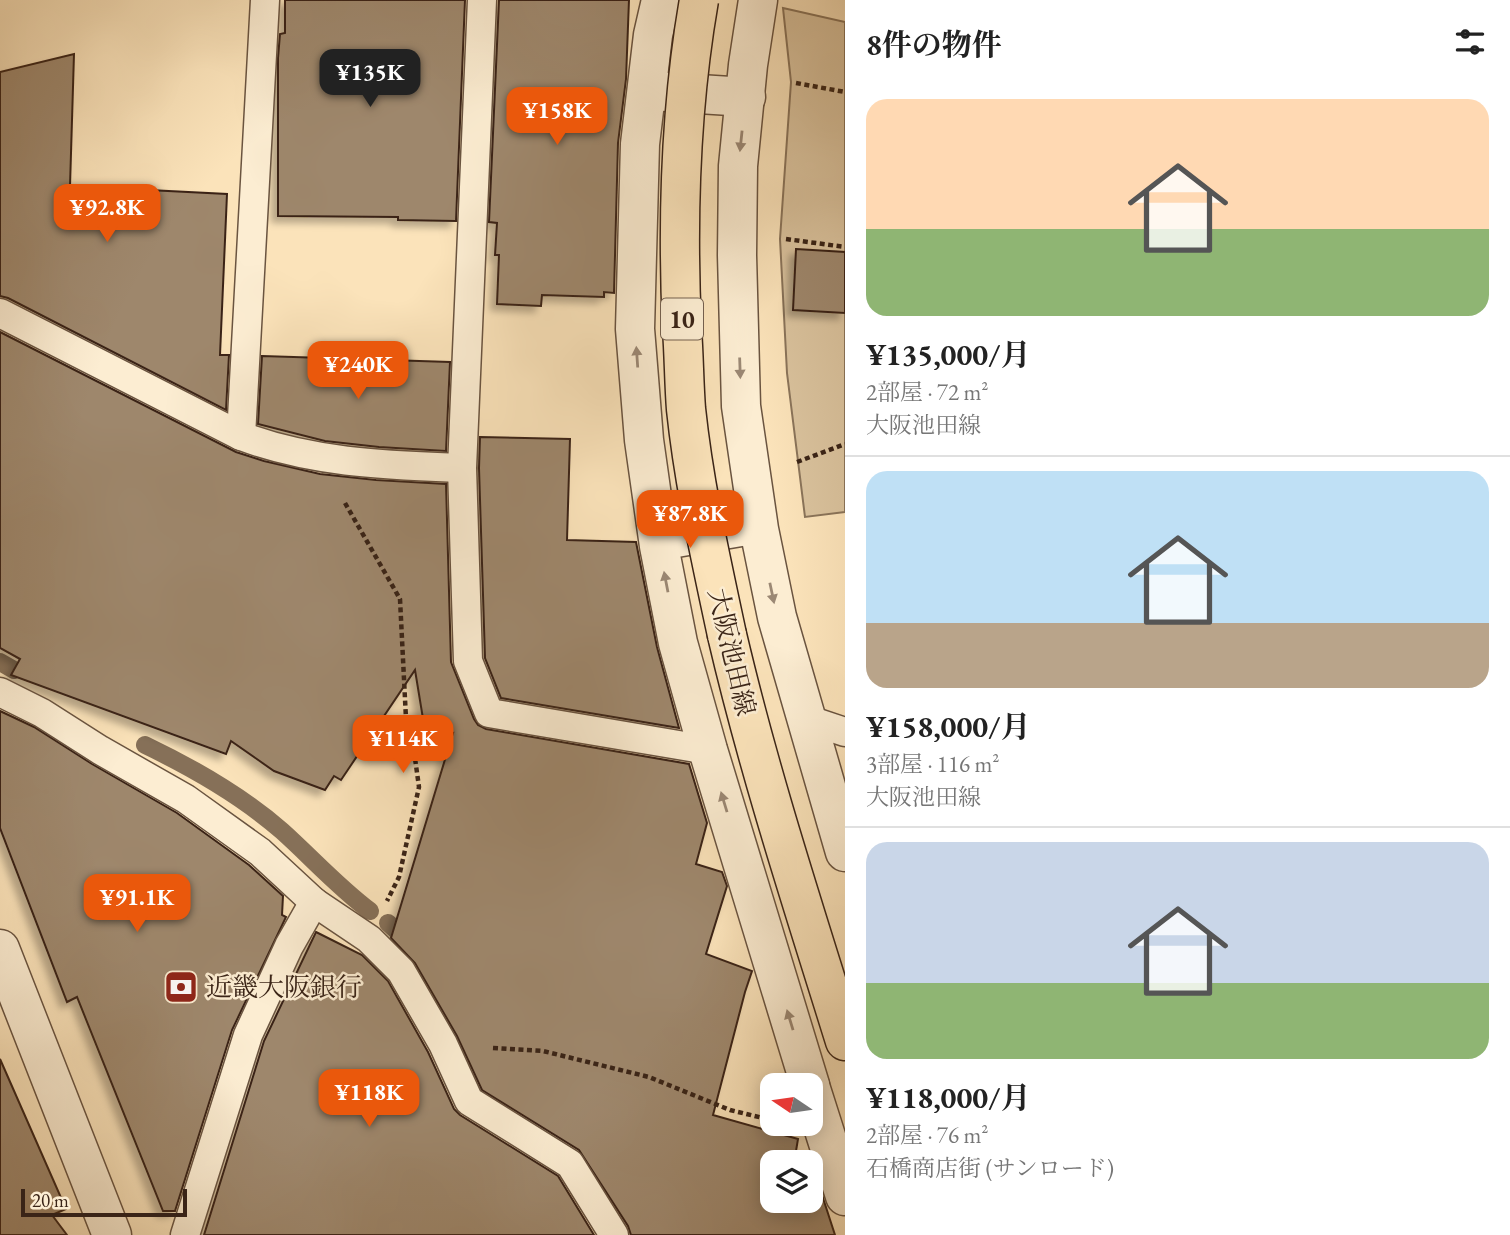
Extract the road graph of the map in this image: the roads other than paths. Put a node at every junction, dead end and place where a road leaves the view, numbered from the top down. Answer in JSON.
{"nodes":[{"id":1,"x":265,"y":0,"type":"edge"},
{"id":2,"x":482,"y":0,"type":"edge"},
{"id":3,"x":661,"y":0,"type":"edge"},
{"id":4,"x":699,"y":0,"type":"edge"},
{"id":5,"x":758,"y":0,"type":"edge"},
{"id":6,"x":647,"y":90,"type":"junction"},
{"id":7,"x":746,"y":97,"type":"junction"},
{"id":8,"x":0,"y":313,"type":"edge"},
{"id":9,"x":241,"y":436,"type":"junction"},
{"id":10,"x":462,"y":468,"type":"junction"},
{"id":11,"x":759,"y":529,"type":"junction"},
{"id":12,"x":659,"y":546,"type":"junction"},
{"id":13,"x":0,"y":692,"type":"edge"},
{"id":14,"x":806,"y":719,"type":"junction"},
{"id":15,"x":845,"y":732,"type":"edge"},
{"id":16,"x":708,"y":750,"type":"junction"},
{"id":17,"x":845,"y":852,"type":"edge"},
{"id":18,"x":314,"y":902,"type":"junction"},
{"id":19,"x":0,"y":949,"type":"edge"},
{"id":20,"x":845,"y":1041,"type":"edge"},
{"id":21,"x":806,"y":1073,"type":"edge"},
{"id":22,"x":823,"y":1127,"type":"edge"},
{"id":23,"x":845,"y":1196,"type":"edge"},
{"id":24,"x":112,"y":1235,"type":"edge"},
{"id":25,"x":185,"y":1235,"type":"edge"},
{"id":26,"x":614,"y":1235,"type":"edge"}],
"edges":[{"from":1,"to":9,"type":"lane"},
{"from":2,"to":10,"type":"lane"},
{"from":3,"to":6,"type":"street"},
{"from":4,"to":20,"type":"main road","name":"大阪池田線","number":"10","bridge":true},
{"from":5,"to":7,"type":"street"},
{"from":6,"to":7,"type":"street"},
{"from":12,"to":6,"type":"street","one_way":true},
{"from":7,"to":11,"type":"street","one_way":true},
{"from":8,"to":9,"type":"lane"},
{"from":9,"to":10,"type":"lane"},
{"from":10,"to":16,"type":"lane"},
{"from":11,"to":12,"type":"lane"},
{"from":11,"to":14,"type":"street","one_way":true},
{"from":16,"to":12,"type":"street","one_way":true},
{"from":13,"to":18,"type":"lane"},
{"from":14,"to":15,"type":"lane"},
{"from":14,"to":17,"type":"street"},
{"from":21,"to":16,"type":"street","one_way":true},
{"from":18,"to":25,"type":"lane"},
{"from":18,"to":26,"type":"lane"},
{"from":19,"to":24,"type":"street"},
{"from":22,"to":23,"type":"street"}]}
